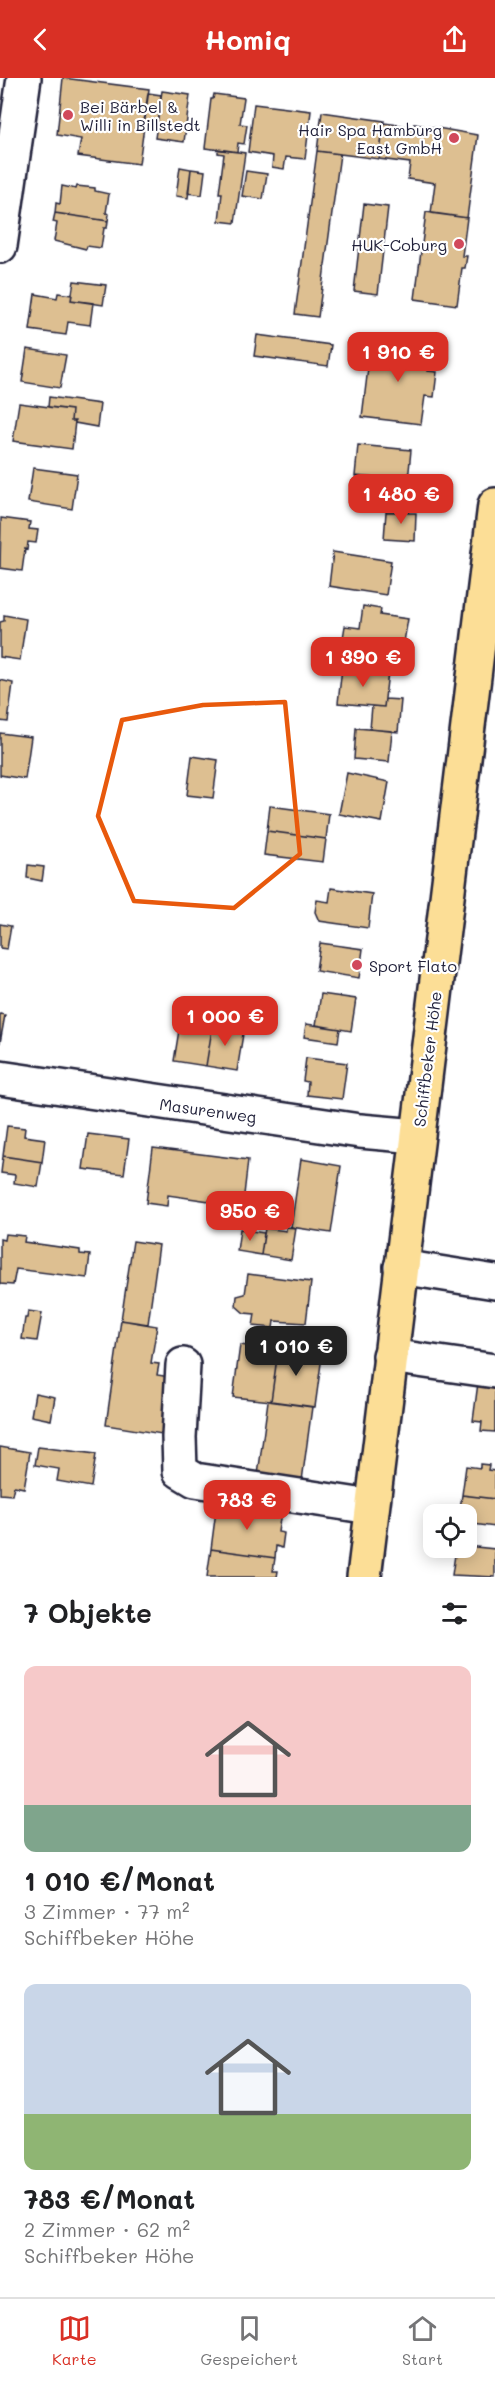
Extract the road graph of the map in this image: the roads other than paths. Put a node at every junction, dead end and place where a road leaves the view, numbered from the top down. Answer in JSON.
{"nodes":[{"id":1,"x":24,"y":78,"type":"edge"},
{"id":2,"x":0,"y":246,"type":"edge"},
{"id":3,"x":495,"y":505,"type":"edge"},
{"id":4,"x":0,"y":1078,"type":"edge"},
{"id":5,"x":417,"y":1136,"type":"junction"},
{"id":6,"x":401,"y":1267,"type":"junction"},
{"id":7,"x":495,"y":1282,"type":"edge"},
{"id":8,"x":390,"y":1356,"type":"junction"},
{"id":9,"x":183,"y":1365,"type":"dead end"},
{"id":10,"x":495,"y":1371,"type":"edge"},
{"id":11,"x":371,"y":1507,"type":"junction"},
{"id":12,"x":364,"y":1577,"type":"edge"}],
"edges":[{"from":1,"to":2,"type":"street"},
{"from":3,"to":5,"type":"main road","name":"Schiffbeker Höhe"},
{"from":4,"to":5,"type":"street","name":"Masurenweg"},
{"from":5,"to":6,"type":"main road","name":"Schiffbeker Höhe"},
{"from":6,"to":7,"type":"street"},
{"from":6,"to":8,"type":"main road","name":"Schiffbeker Höhe"},
{"from":8,"to":10,"type":"street"},
{"from":8,"to":11,"type":"main road","name":"Schiffbeker Höhe"},
{"from":9,"to":11,"type":"street"},
{"from":11,"to":12,"type":"main road","name":"Schiffbeker Höhe"}]}
